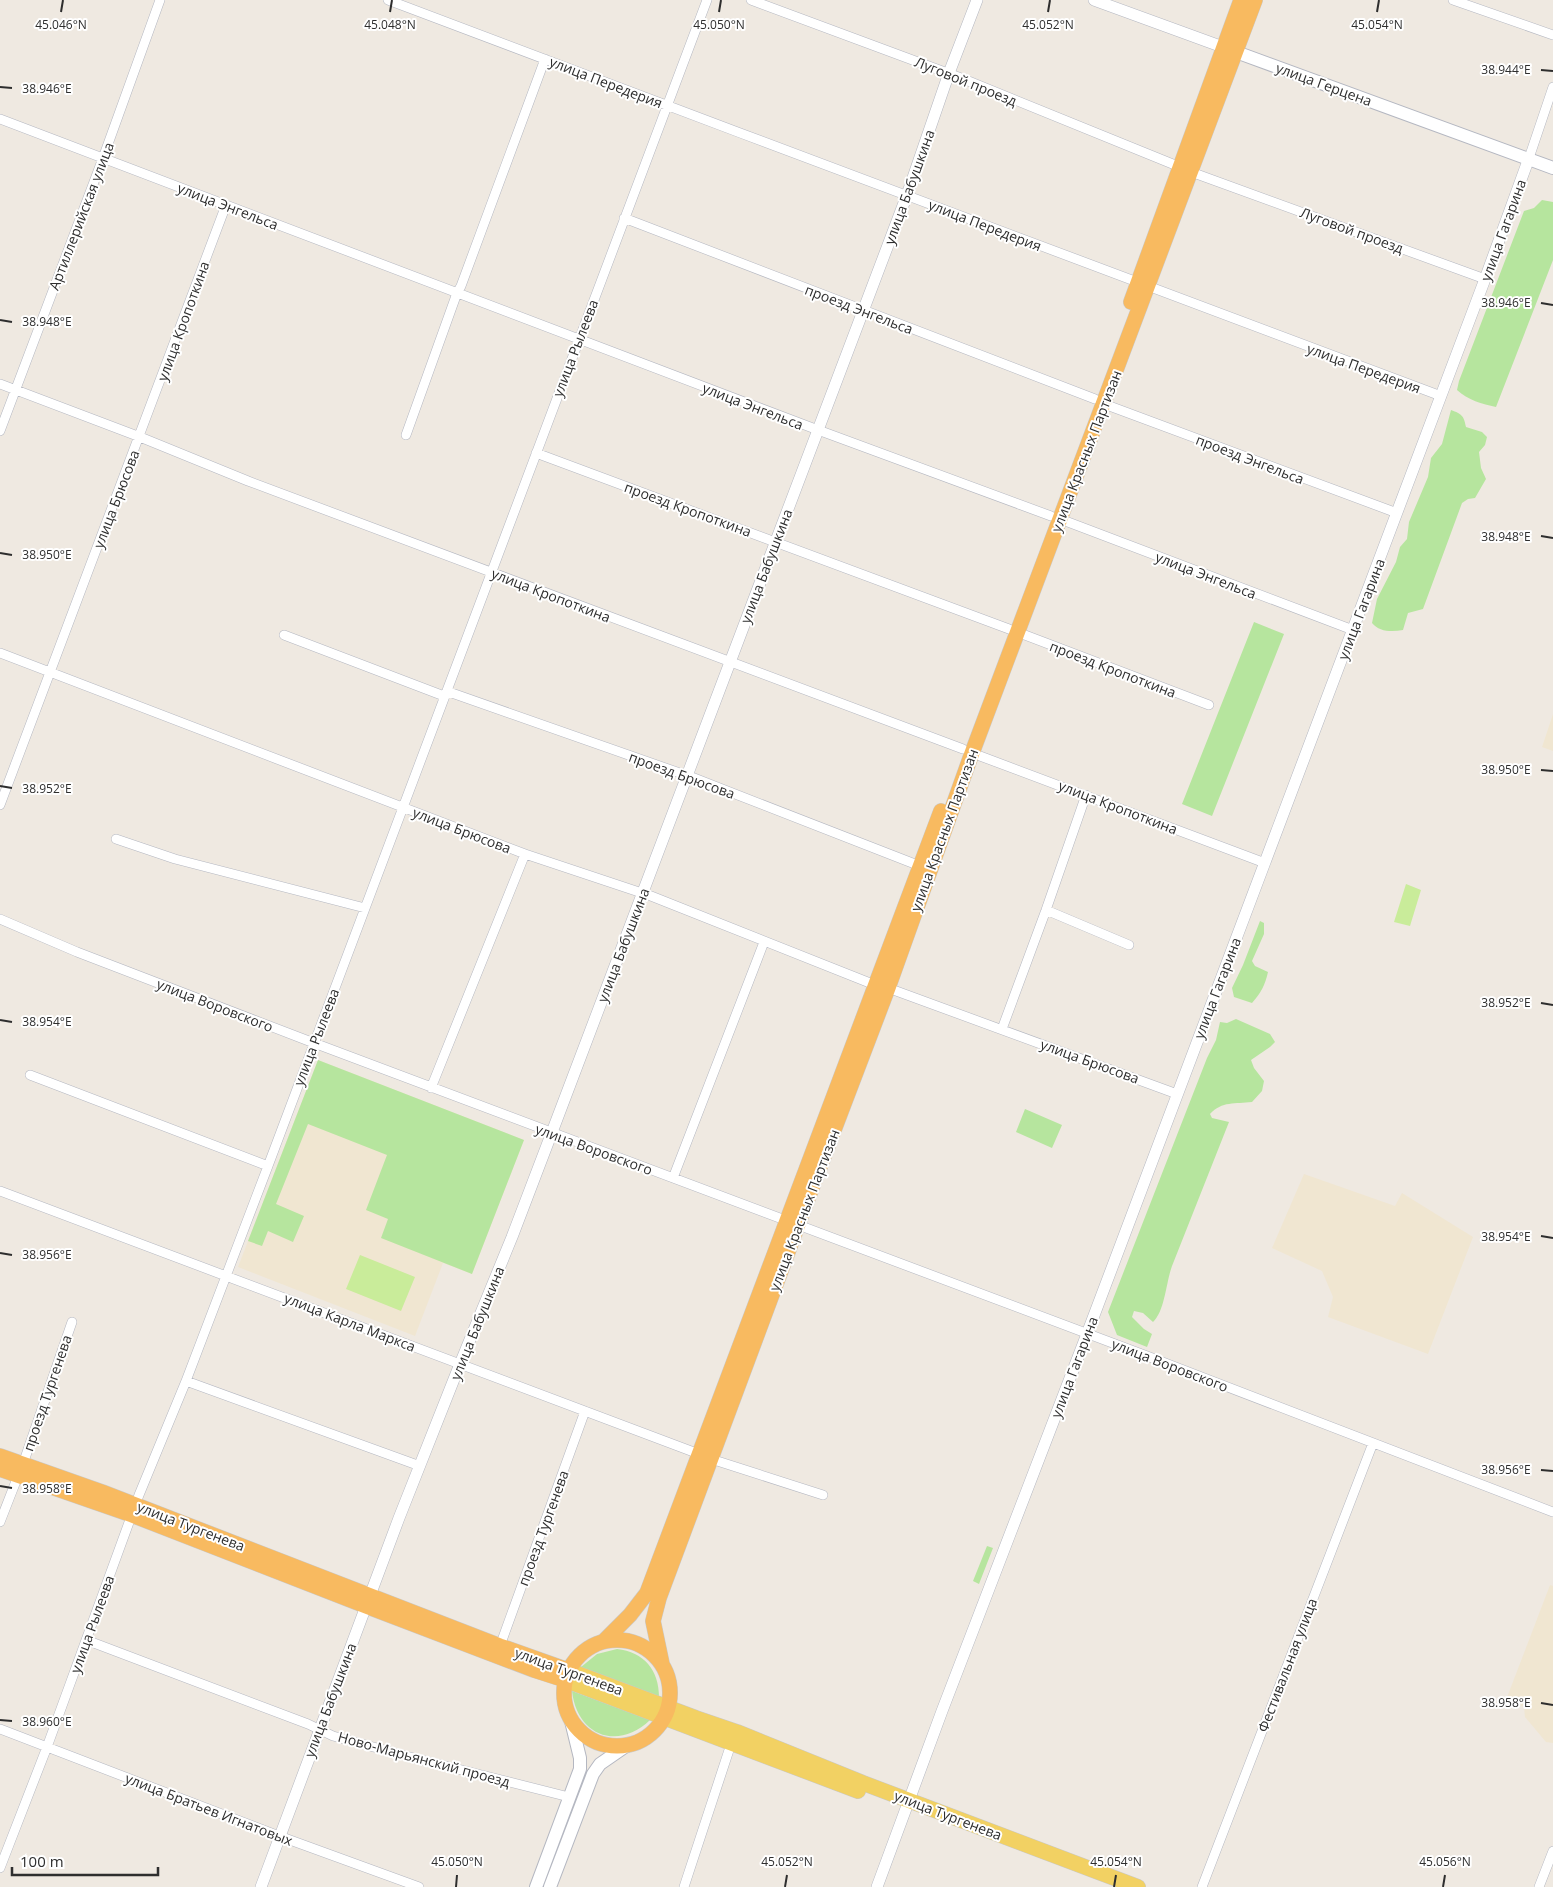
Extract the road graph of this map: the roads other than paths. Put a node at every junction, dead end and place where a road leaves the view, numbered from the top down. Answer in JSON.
{"nodes":[{"id":1,"x":160,"y":0,"type":"edge"},
{"id":2,"x":388,"y":0,"type":"edge"},
{"id":3,"x":706,"y":0,"type":"edge"},
{"id":4,"x":751,"y":0,"type":"edge"},
{"id":5,"x":977,"y":0,"type":"edge"},
{"id":6,"x":1094,"y":0,"type":"edge"},
{"id":7,"x":1241,"y":0,"type":"edge"},
{"id":8,"x":1255,"y":0,"type":"edge"},
{"id":9,"x":1453,"y":0,"type":"edge"},
{"id":10,"x":1553,"y":35,"type":"edge"},
{"id":11,"x":1230,"y":50,"type":"junction"},
{"id":12,"x":545,"y":59,"type":"junction"},
{"id":13,"x":949,"y":73,"type":"junction"},
{"id":14,"x":1553,"y":87,"type":"edge"},
{"id":15,"x":667,"y":105,"type":"junction"},
{"id":16,"x":0,"y":119,"type":"edge"},
{"id":17,"x":103,"y":158,"type":"junction"},
{"id":18,"x":1529,"y":158,"type":"junction"},
{"id":19,"x":1553,"y":168,"type":"edge"},
{"id":20,"x":1186,"y":170,"type":"junction"},
{"id":21,"x":908,"y":195,"type":"junction"},
{"id":22,"x":226,"y":205,"type":"junction"},
{"id":23,"x":624,"y":218,"type":"junction"},
{"id":24,"x":1485,"y":279,"type":"junction"},
{"id":25,"x":1143,"y":286,"type":"junction"},
{"id":26,"x":457,"y":293,"type":"junction"},
{"id":27,"x":863,"y":311,"type":"junction"},
{"id":28,"x":579,"y":339,"type":"junction"},
{"id":29,"x":0,"y":384,"type":"edge"},
{"id":30,"x":15,"y":389,"type":"junction"},
{"id":31,"x":1441,"y":396,"type":"junction"},
{"id":32,"x":1099,"y":401,"type":"junction"},
{"id":33,"x":818,"y":430,"type":"junction"},
{"id":34,"x":0,"y":431,"type":"edge"},
{"id":35,"x":406,"y":435,"type":"dead end"},
{"id":36,"x":140,"y":437,"type":"junction"},
{"id":37,"x":536,"y":453,"type":"junction"},
{"id":38,"x":1397,"y":513,"type":"junction"},
{"id":39,"x":1055,"y":518,"type":"junction"},
{"id":40,"x":776,"y":542,"type":"junction"},
{"id":41,"x":491,"y":572,"type":"junction"},
{"id":42,"x":1352,"y":630,"type":"junction"},
{"id":43,"x":1013,"y":631,"type":"junction"},
{"id":44,"x":284,"y":635,"type":"dead end"},
{"id":45,"x":0,"y":653,"type":"edge"},
{"id":46,"x":730,"y":662,"type":"junction"},
{"id":47,"x":50,"y":673,"type":"junction"},
{"id":48,"x":444,"y":696,"type":"junction"},
{"id":49,"x":1209,"y":705,"type":"dead end"},
{"id":50,"x":968,"y":751,"type":"junction"},
{"id":51,"x":687,"y":776,"type":"junction"},
{"id":52,"x":1086,"y":795,"type":"junction"},
{"id":53,"x":0,"y":804,"type":"edge"},
{"id":54,"x":403,"y":807,"type":"junction"},
{"id":55,"x":116,"y":839,"type":"dead end"},
{"id":56,"x":525,"y":854,"type":"junction"},
{"id":57,"x":1265,"y":862,"type":"junction"},
{"id":58,"x":920,"y":866,"type":"junction"},
{"id":59,"x":642,"y":894,"type":"junction"},
{"id":60,"x":364,"y":908,"type":"junction"},
{"id":61,"x":1046,"y":910,"type":"junction"},
{"id":62,"x":0,"y":919,"type":"edge"},
{"id":63,"x":764,"y":942,"type":"junction"},
{"id":64,"x":1129,"y":945,"type":"dead end"},
{"id":65,"x":882,"y":986,"type":"junction"},
{"id":66,"x":1002,"y":1029,"type":"junction"},
{"id":67,"x":314,"y":1043,"type":"junction"},
{"id":68,"x":30,"y":1075,"type":"dead end"},
{"id":69,"x":432,"y":1088,"type":"junction"},
{"id":70,"x":1177,"y":1094,"type":"junction"},
{"id":71,"x":552,"y":1133,"type":"junction"},
{"id":72,"x":268,"y":1166,"type":"junction"},
{"id":73,"x":673,"y":1178,"type":"junction"},
{"id":74,"x":0,"y":1191,"type":"edge"},
{"id":75,"x":793,"y":1223,"type":"junction"},
{"id":76,"x":226,"y":1276,"type":"junction"},
{"id":77,"x":72,"y":1322,"type":"dead end"},
{"id":78,"x":1087,"y":1334,"type":"junction"},
{"id":79,"x":460,"y":1364,"type":"junction"},
{"id":80,"x":186,"y":1381,"type":"junction"},
{"id":81,"x":584,"y":1411,"type":"junction"},
{"id":82,"x":1372,"y":1443,"type":"junction"},
{"id":83,"x":0,"y":1456,"type":"edge"},
{"id":84,"x":705,"y":1457,"type":"junction"},
{"id":85,"x":420,"y":1466,"type":"junction"},
{"id":86,"x":0,"y":1469,"type":"edge"},
{"id":87,"x":20,"y":1470,"type":"junction"},
{"id":88,"x":822,"y":1495,"type":"dead end"},
{"id":89,"x":134,"y":1510,"type":"junction"},
{"id":90,"x":1553,"y":1512,"type":"edge"},
{"id":91,"x":0,"y":1522,"type":"edge"},
{"id":92,"x":368,"y":1600,"type":"junction"},
{"id":93,"x":86,"y":1640,"type":"junction"},
{"id":94,"x":605,"y":1640,"type":"junction"},
{"id":95,"x":500,"y":1646,"type":"junction"},
{"id":96,"x":662,"y":1664,"type":"junction"},
{"id":97,"x":567,"y":1675,"type":"junction"},
{"id":98,"x":666,"y":1713,"type":"junction"},
{"id":99,"x":571,"y":1721,"type":"junction"},
{"id":100,"x":0,"y":1729,"type":"edge"},
{"id":101,"x":320,"y":1729,"type":"junction"},
{"id":102,"x":731,"y":1744,"type":"junction"},
{"id":103,"x":47,"y":1746,"type":"junction"},
{"id":104,"x":626,"y":1746,"type":"junction"},
{"id":105,"x":569,"y":1797,"type":"junction"},
{"id":106,"x":908,"y":1805,"type":"junction"},
{"id":107,"x":279,"y":1836,"type":"junction"},
{"id":108,"x":1553,"y":1851,"type":"edge"},
{"id":109,"x":0,"y":1868,"type":"edge"},
{"id":110,"x":261,"y":1887,"type":"edge"},
{"id":111,"x":419,"y":1887,"type":"edge"},
{"id":112,"x":536,"y":1887,"type":"edge"},
{"id":113,"x":550,"y":1887,"type":"edge"},
{"id":114,"x":684,"y":1887,"type":"edge"},
{"id":115,"x":877,"y":1887,"type":"edge"},
{"id":116,"x":1112,"y":1887,"type":"edge"},
{"id":117,"x":1138,"y":1887,"type":"edge"},
{"id":118,"x":1202,"y":1887,"type":"edge"},
{"id":119,"x":1539,"y":1887,"type":"edge"}],
"edges":[{"from":1,"to":17,"type":"street","name":"Артиллерийская улица"},
{"from":2,"to":12,"type":"street","name":"улица Передерия"},
{"from":3,"to":15,"type":"street","name":"улица Рылеева"},
{"from":4,"to":13,"type":"street","name":"Луговой проезд"},
{"from":5,"to":13,"type":"street","name":"улица Бабушкина"},
{"from":6,"to":11,"type":"street","name":"улица Герцена"},
{"from":7,"to":11,"type":"highway","name":"улица Красных Партизан"},
{"from":8,"to":11,"type":"highway","name":"улица Красных Партизан"},
{"from":9,"to":10,"type":"street"},
{"from":11,"to":18,"type":"main road","name":"улица Герцена"},
{"from":11,"to":20,"type":"highway","name":"улица Красных Партизан"},
{"from":12,"to":15,"type":"street","name":"улица Передерия"},
{"from":12,"to":26,"type":"street"},
{"from":13,"to":20,"type":"street","name":"Луговой проезд"},
{"from":13,"to":21,"type":"street","name":"улица Бабушкина"},
{"from":14,"to":18,"type":"street","name":"улица Гагарина"},
{"from":15,"to":21,"type":"street","name":"улица Передерия"},
{"from":15,"to":23,"type":"street","name":"улица Рылеева"},
{"from":16,"to":17,"type":"street","name":"улица Энгельса"},
{"from":17,"to":22,"type":"street","name":"улица Энгельса"},
{"from":17,"to":30,"type":"street","name":"Артиллерийская улица"},
{"from":18,"to":19,"type":"main road","name":"улица Герцена"},
{"from":18,"to":24,"type":"street","name":"улица Гагарина"},
{"from":20,"to":24,"type":"street","name":"Луговой проезд"},
{"from":20,"to":25,"type":"highway","name":"улица Красных Партизан"},
{"from":21,"to":25,"type":"street","name":"улица Передерия"},
{"from":21,"to":27,"type":"street","name":"улица Бабушкина"},
{"from":22,"to":26,"type":"street","name":"улица Энгельса"},
{"from":22,"to":36,"type":"street","name":"улица Кропоткина"},
{"from":23,"to":27,"type":"street","name":"проезд Энгельса"},
{"from":23,"to":28,"type":"street","name":"улица Рылеева"},
{"from":24,"to":31,"type":"street","name":"улица Гагарина"},
{"from":25,"to":31,"type":"street","name":"улица Передерия"},
{"from":25,"to":32,"type":"highway","name":"улица Красных Партизан"},
{"from":26,"to":28,"type":"street","name":"улица Энгельса"},
{"from":26,"to":35,"type":"street"},
{"from":27,"to":32,"type":"street","name":"проезд Энгельса"},
{"from":27,"to":33,"type":"street","name":"улица Бабушкина"},
{"from":28,"to":33,"type":"street","name":"улица Энгельса"},
{"from":28,"to":37,"type":"street","name":"улица Рылеева"},
{"from":29,"to":30,"type":"street","name":"улица Кропоткина"},
{"from":30,"to":34,"type":"street","name":"Артиллерийская улица"},
{"from":30,"to":36,"type":"street","name":"улица Кропоткина"},
{"from":31,"to":38,"type":"street","name":"улица Гагарина"},
{"from":32,"to":38,"type":"street","name":"проезд Энгельса"},
{"from":32,"to":39,"type":"highway","name":"улица Красных Партизан"},
{"from":33,"to":39,"type":"street","name":"улица Энгельса"},
{"from":33,"to":40,"type":"street","name":"улица Бабушкина"},
{"from":36,"to":41,"type":"street","name":"улица Кропоткина"},
{"from":36,"to":47,"type":"street","name":"улица Брюсова"},
{"from":37,"to":40,"type":"street","name":"проезд Кропоткина"},
{"from":37,"to":41,"type":"street","name":"улица Рылеева"},
{"from":38,"to":42,"type":"street","name":"улица Гагарина"},
{"from":39,"to":42,"type":"street","name":"улица Энгельса"},
{"from":39,"to":43,"type":"highway","name":"улица Красных Партизан"},
{"from":40,"to":43,"type":"street","name":"проезд Кропоткина"},
{"from":40,"to":46,"type":"street","name":"улица Бабушкина"},
{"from":41,"to":46,"type":"street","name":"улица Кропоткина"},
{"from":41,"to":48,"type":"street","name":"улица Рылеева"},
{"from":42,"to":57,"type":"street","name":"улица Гагарина"},
{"from":43,"to":49,"type":"street","name":"проезд Кропоткина"},
{"from":43,"to":50,"type":"highway","name":"улица Красных Партизан"},
{"from":44,"to":48,"type":"street"},
{"from":45,"to":47,"type":"street","name":"улица Брюсова"},
{"from":46,"to":50,"type":"street","name":"улица Кропоткина"},
{"from":46,"to":51,"type":"street","name":"улица Бабушкина"},
{"from":47,"to":53,"type":"street"},
{"from":47,"to":54,"type":"street","name":"улица Брюсова"},
{"from":48,"to":51,"type":"street","name":"проезд Брюсова"},
{"from":48,"to":54,"type":"street","name":"улица Рылеева"},
{"from":50,"to":52,"type":"street","name":"улица Кропоткина"},
{"from":50,"to":58,"type":"highway","name":"улица Красных Партизан"},
{"from":50,"to":65,"type":"highway","name":"улица Красных Партизан"},
{"from":51,"to":58,"type":"street","name":"проезд Брюсова"},
{"from":51,"to":59,"type":"street","name":"улица Бабушкина"},
{"from":52,"to":57,"type":"street","name":"улица Кропоткина"},
{"from":52,"to":61,"type":"street"},
{"from":54,"to":56,"type":"street","name":"улица Брюсова"},
{"from":54,"to":60,"type":"street","name":"улица Рылеева"},
{"from":55,"to":60,"type":"street"},
{"from":56,"to":59,"type":"street","name":"улица Брюсова"},
{"from":56,"to":69,"type":"street"},
{"from":57,"to":70,"type":"street","name":"улица Гагарина"},
{"from":58,"to":65,"type":"highway","name":"улица Красных Партизан"},
{"from":59,"to":63,"type":"street","name":"улица Брюсова"},
{"from":59,"to":71,"type":"street","name":"улица Бабушкина"},
{"from":60,"to":67,"type":"street","name":"улица Рылеева"},
{"from":61,"to":64,"type":"street"},
{"from":61,"to":66,"type":"street"},
{"from":62,"to":67,"type":"street","name":"улица Воровского"},
{"from":63,"to":65,"type":"street","name":"улица Брюсова"},
{"from":63,"to":73,"type":"street"},
{"from":65,"to":66,"type":"street","name":"улица Брюсова"},
{"from":65,"to":75,"type":"highway","name":"улица Красных Партизан"},
{"from":66,"to":70,"type":"street","name":"улица Брюсова"},
{"from":67,"to":69,"type":"street","name":"улица Воровского"},
{"from":67,"to":72,"type":"street","name":"улица Рылеева"},
{"from":68,"to":72,"type":"street"},
{"from":69,"to":71,"type":"street","name":"улица Воровского"},
{"from":70,"to":78,"type":"street","name":"улица Гагарина"},
{"from":71,"to":73,"type":"street","name":"улица Воровского"},
{"from":71,"to":79,"type":"street","name":"улица Бабушкина"},
{"from":72,"to":76,"type":"street","name":"улица Рылеева"},
{"from":73,"to":75,"type":"street","name":"улица Воровского"},
{"from":74,"to":76,"type":"street","name":"улица Карла Маркса"},
{"from":75,"to":78,"type":"street","name":"улица Воровского"},
{"from":75,"to":84,"type":"highway","name":"улица Красных Партизан"},
{"from":76,"to":79,"type":"street","name":"улица Карла Маркса"},
{"from":76,"to":80,"type":"street","name":"улица Рылеева"},
{"from":77,"to":87,"type":"street","name":"проезд Тургенева"},
{"from":78,"to":82,"type":"street","name":"улица Воровского"},
{"from":78,"to":106,"type":"street","name":"улица Гагарина"},
{"from":79,"to":81,"type":"street","name":"улица Карла Маркса"},
{"from":79,"to":85,"type":"street","name":"улица Бабушкина"},
{"from":80,"to":85,"type":"street"},
{"from":80,"to":89,"type":"street","name":"улица Рылеева"},
{"from":81,"to":84,"type":"street","name":"улица Карла Маркса"},
{"from":81,"to":95,"type":"street","name":"проезд Тургенева"},
{"from":82,"to":90,"type":"street","name":"улица Воровского"},
{"from":82,"to":118,"type":"street","name":"Фестивальная улица"},
{"from":83,"to":87,"type":"highway","name":"улица Тургенева"},
{"from":84,"to":88,"type":"street","name":"улица Карла Маркса"},
{"from":84,"to":94,"type":"highway","name":"улица Красных Партизан"},
{"from":84,"to":96,"type":"highway","name":"улица Красных Партизан"},
{"from":85,"to":92,"type":"street","name":"улица Бабушкина"},
{"from":86,"to":87,"type":"highway","name":"улица Тургенева"},
{"from":87,"to":89,"type":"highway","name":"улица Тургенева"},
{"from":87,"to":91,"type":"street"},
{"from":89,"to":92,"type":"highway","name":"улица Тургенева"},
{"from":89,"to":93,"type":"street","name":"улица Рылеева"},
{"from":92,"to":95,"type":"highway","name":"улица Тургенева"},
{"from":92,"to":97,"type":"highway","name":"улица Тургенева"},
{"from":92,"to":101,"type":"street","name":"улица Бабушкина"},
{"from":93,"to":101,"type":"street","name":"Ново-Марьянский проезд"},
{"from":93,"to":103,"type":"street","name":"улица Рылеева"},
{"from":94,"to":96,"type":"highway"},
{"from":94,"to":97,"type":"highway"},
{"from":95,"to":97,"type":"highway","name":"улица Тургенева"},
{"from":96,"to":98,"type":"highway","name":"улица Красных Партизан"},
{"from":97,"to":98,"type":"main road","name":"улица Тургенева"},
{"from":97,"to":99,"type":"highway"},
{"from":98,"to":102,"type":"main road","name":"улица Тургенева"},
{"from":98,"to":104,"type":"highway"},
{"from":98,"to":106,"type":"main road","name":"улица Тургенева"},
{"from":99,"to":104,"type":"highway"},
{"from":99,"to":105,"type":"main road"},
{"from":100,"to":103,"type":"street","name":"улица Братьев Игнатовых"},
{"from":101,"to":105,"type":"street","name":"Ново-Марьянский проезд"},
{"from":101,"to":107,"type":"street","name":"улица Бабушкина"},
{"from":102,"to":106,"type":"main road","name":"улица Тургенева"},
{"from":102,"to":114,"type":"street"},
{"from":103,"to":107,"type":"street","name":"улица Братьев Игнатовых"},
{"from":103,"to":109,"type":"street","name":"улица Рылеева"},
{"from":104,"to":113,"type":"main road"},
{"from":105,"to":112,"type":"main road"},
{"from":106,"to":115,"type":"street","name":"улица Гагарина"},
{"from":106,"to":116,"type":"main road","name":"улица Тургенева"},
{"from":106,"to":117,"type":"main road","name":"улица Тургенева"},
{"from":107,"to":110,"type":"street","name":"улица Бабушкина"},
{"from":107,"to":111,"type":"street","name":"улица Братьев Игнатовых"},
{"from":108,"to":119,"type":"street"}]}
